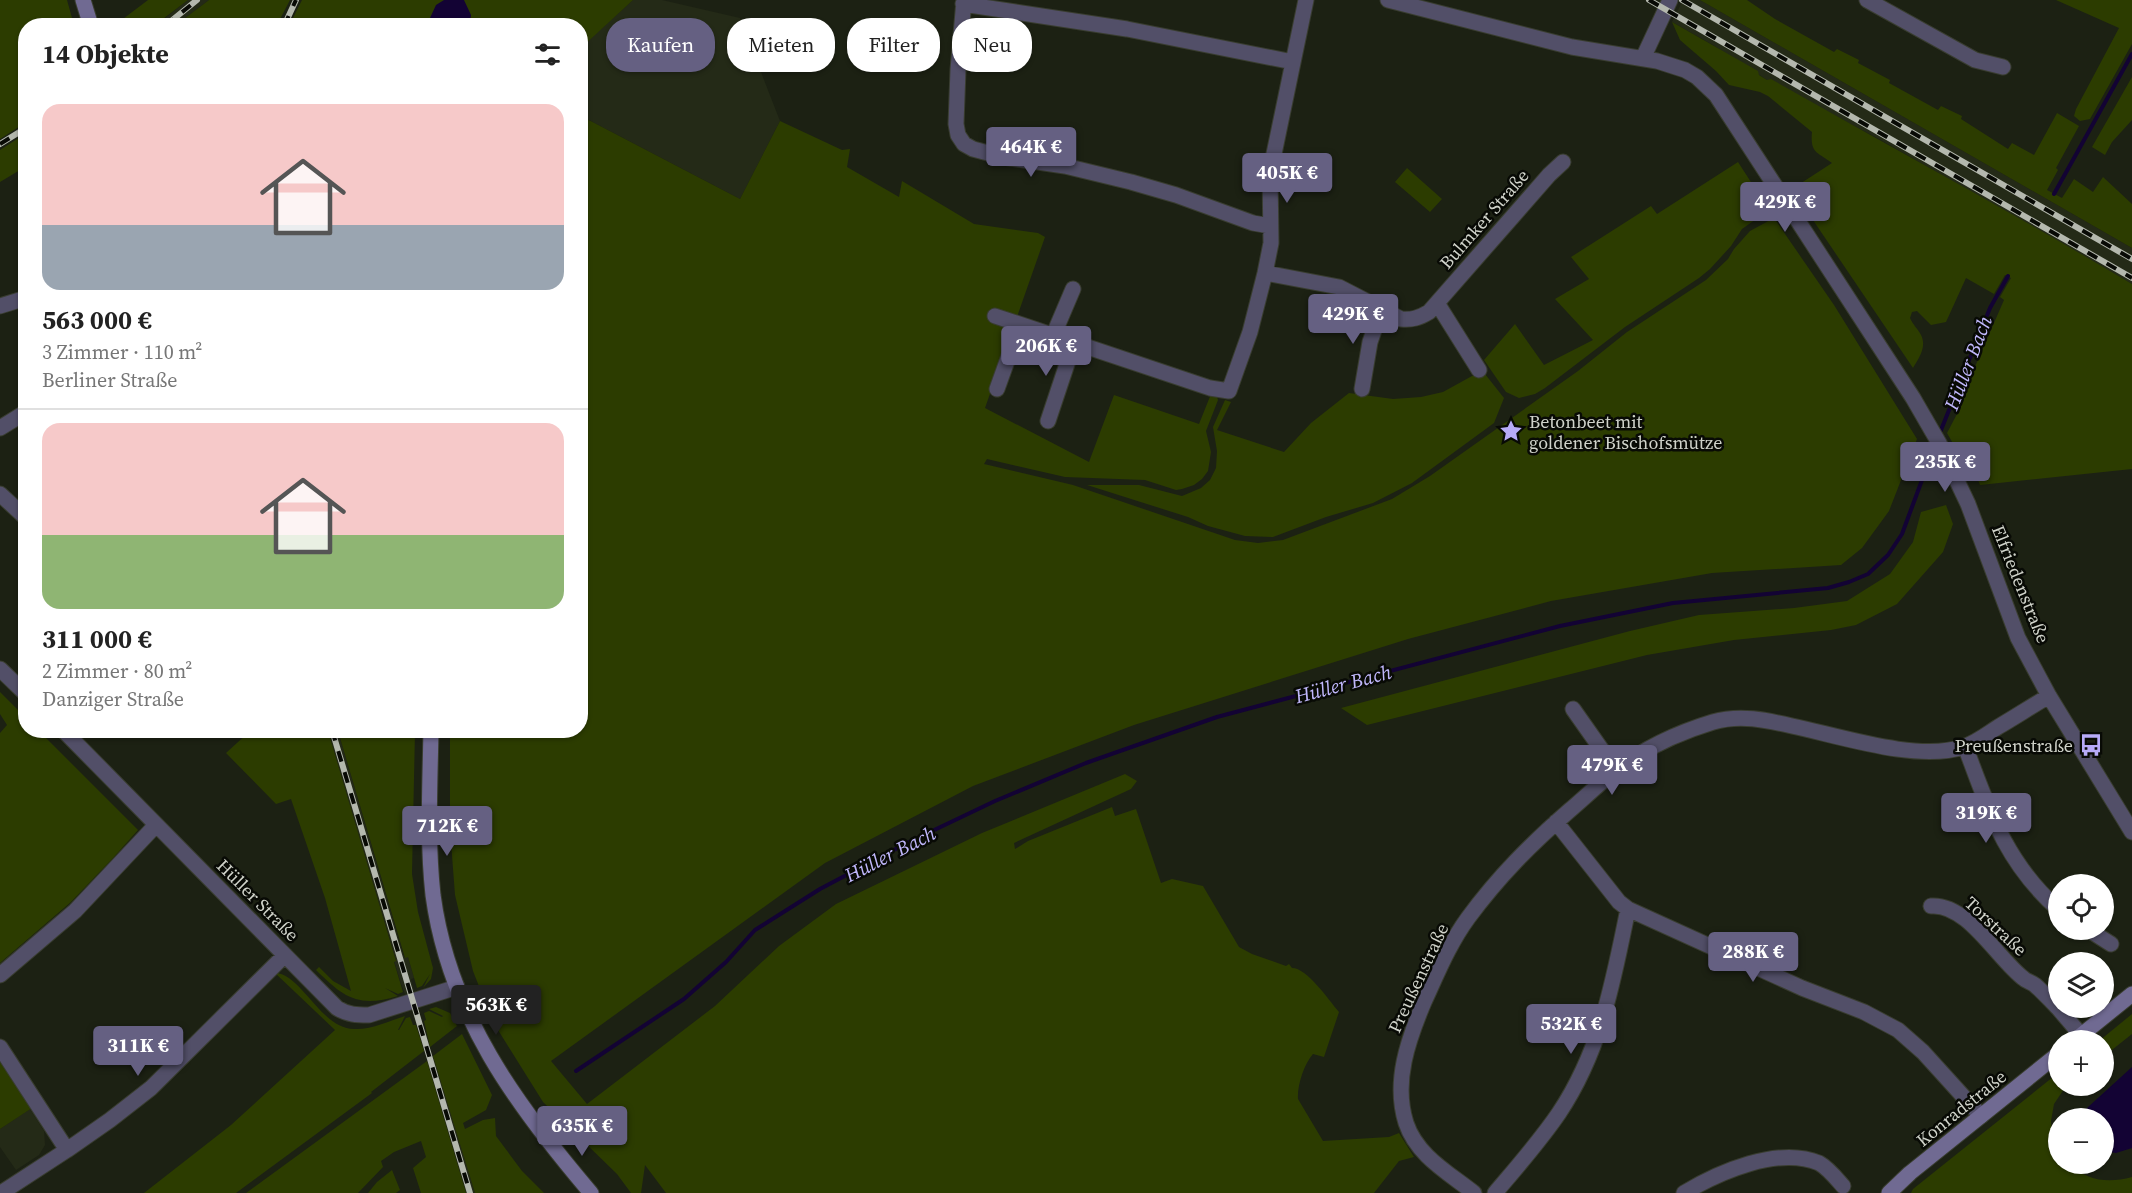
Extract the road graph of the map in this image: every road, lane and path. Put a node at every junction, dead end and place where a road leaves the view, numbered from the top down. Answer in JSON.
{"nodes":[{"id":1,"x":83,"y":0,"type":"edge"},
{"id":2,"x":1306,"y":0,"type":"edge"},
{"id":3,"x":1388,"y":0,"type":"edge"},
{"id":4,"x":1670,"y":0,"type":"edge"},
{"id":5,"x":1867,"y":0,"type":"edge"},
{"id":6,"x":963,"y":2,"type":"edge"},
{"id":7,"x":89,"y":18,"type":"edge"},
{"id":8,"x":1643,"y":58,"type":"junction"},
{"id":9,"x":1293,"y":62,"type":"junction"},
{"id":10,"x":2004,"y":67,"type":"dead end"},
{"id":11,"x":1563,"y":162,"type":"dead end"},
{"id":12,"x":1270,"y":226,"type":"junction"},
{"id":13,"x":1265,"y":273,"type":"junction"},
{"id":14,"x":1073,"y":290,"type":"dead end"},
{"id":15,"x":18,"y":300,"type":"edge"},
{"id":16,"x":1437,"y":303,"type":"junction"},
{"id":17,"x":0,"y":306,"type":"edge"},
{"id":18,"x":1381,"y":310,"type":"junction"},
{"id":19,"x":995,"y":316,"type":"dead end"},
{"id":20,"x":1020,"y":325,"type":"junction"},
{"id":21,"x":1053,"y":336,"type":"junction"},
{"id":22,"x":1074,"y":343,"type":"junction"},
{"id":23,"x":1479,"y":370,"type":"dead end"},
{"id":24,"x":997,"y":389,"type":"dead end"},
{"id":25,"x":1362,"y":389,"type":"dead end"},
{"id":26,"x":18,"y":417,"type":"edge"},
{"id":27,"x":1048,"y":421,"type":"dead end"},
{"id":28,"x":0,"y":428,"type":"edge"},
{"id":29,"x":0,"y":494,"type":"edge"},
{"id":30,"x":18,"y":511,"type":"edge"},
{"id":31,"x":0,"y":669,"type":"edge"},
{"id":32,"x":18,"y":686,"type":"edge"},
{"id":33,"x":2049,"y":696,"type":"junction"},
{"id":34,"x":1573,"y":709,"type":"dead end"},
{"id":35,"x":71,"y":738,"type":"edge"},
{"id":36,"x":431,"y":738,"type":"edge"},
{"id":37,"x":1965,"y":746,"type":"junction"},
{"id":38,"x":1616,"y":770,"type":"junction"},
{"id":39,"x":1556,"y":822,"type":"junction"},
{"id":40,"x":156,"y":825,"type":"junction"},
{"id":41,"x":2132,"y":832,"type":"edge"},
{"id":42,"x":2048,"y":899,"type":"edge"},
{"id":43,"x":1931,"y":906,"type":"dead end"},
{"id":44,"x":1628,"y":909,"type":"junction"},
{"id":45,"x":2105,"y":940,"type":"edge"},
{"id":46,"x":2111,"y":944,"type":"dead end"},
{"id":47,"x":285,"y":955,"type":"junction"},
{"id":48,"x":0,"y":975,"type":"edge"},
{"id":49,"x":457,"y":987,"type":"junction"},
{"id":50,"x":2132,"y":994,"type":"edge"},
{"id":51,"x":2048,"y":998,"type":"edge"},
{"id":52,"x":2088,"y":1030,"type":"edge"},
{"id":53,"x":0,"y":1047,"type":"edge"},
{"id":54,"x":2048,"y":1062,"type":"edge"},
{"id":55,"x":1982,"y":1116,"type":"junction"},
{"id":56,"x":67,"y":1150,"type":"junction"},
{"id":57,"x":1843,"y":1186,"type":"dead end"},
{"id":58,"x":1,"y":1193,"type":"edge"},
{"id":59,"x":591,"y":1193,"type":"edge"},
{"id":60,"x":1474,"y":1193,"type":"edge"},
{"id":61,"x":1495,"y":1193,"type":"edge"},
{"id":62,"x":1684,"y":1193,"type":"edge"},
{"id":63,"x":1889,"y":1193,"type":"edge"}],
"edges":[{"from":1,"to":7,"type":"main road"},
{"from":2,"to":9,"type":"street"},
{"from":3,"to":8,"type":"street","name":"Elfriedenstraße"},
{"from":4,"to":8,"type":"street"},
{"from":5,"to":10,"type":"street"},
{"from":6,"to":9,"type":"street"},
{"from":6,"to":12,"type":"street"},
{"from":8,"to":33,"type":"street","name":"Elfriedenstraße"},
{"from":9,"to":12,"type":"street"},
{"from":11,"to":16,"type":"street","name":"Bulmker Straße"},
{"from":12,"to":13,"type":"street"},
{"from":13,"to":18,"type":"street","name":"Bulmker Straße"},
{"from":13,"to":22,"type":"street"},
{"from":14,"to":21,"type":"street"},
{"from":15,"to":17,"type":"street"},
{"from":16,"to":18,"type":"street","name":"Bulmker Straße"},
{"from":16,"to":23,"type":"street"},
{"from":18,"to":25,"type":"street"},
{"from":19,"to":20,"type":"street"},
{"from":20,"to":21,"type":"street"},
{"from":20,"to":24,"type":"street"},
{"from":21,"to":22,"type":"street"},
{"from":22,"to":27,"type":"street"},
{"from":26,"to":28,"type":"street"},
{"from":29,"to":30,"type":"street"},
{"from":31,"to":32,"type":"street"},
{"from":33,"to":37,"type":"street","name":"Preußenstraße"},
{"from":33,"to":41,"type":"street","name":"Elfriedenstraße"},
{"from":34,"to":38,"type":"street"},
{"from":35,"to":40,"type":"street","name":"Hüller Straße"},
{"from":36,"to":49,"type":"main road"},
{"from":37,"to":38,"type":"street","name":"Preußenstraße"},
{"from":37,"to":42,"type":"street"},
{"from":38,"to":39,"type":"street","name":"Preußenstraße"},
{"from":39,"to":44,"type":"street"},
{"from":39,"to":60,"type":"street","name":"Preußenstraße"},
{"from":40,"to":47,"type":"street","name":"Hüller Straße"},
{"from":40,"to":48,"type":"street"},
{"from":43,"to":51,"type":"street","name":"Torstraße"},
{"from":44,"to":55,"type":"street"},
{"from":44,"to":61,"type":"street"},
{"from":45,"to":46,"type":"street"},
{"from":47,"to":49,"type":"street","name":"Hüller Straße"},
{"from":47,"to":56,"type":"street"},
{"from":49,"to":59,"type":"main road"},
{"from":50,"to":52,"type":"main road"},
{"from":53,"to":56,"type":"street"},
{"from":54,"to":55,"type":"main road","name":"Konradstraße"},
{"from":55,"to":63,"type":"main road","name":"Konradstraße"},
{"from":56,"to":58,"type":"street"},
{"from":57,"to":62,"type":"street"}]}
